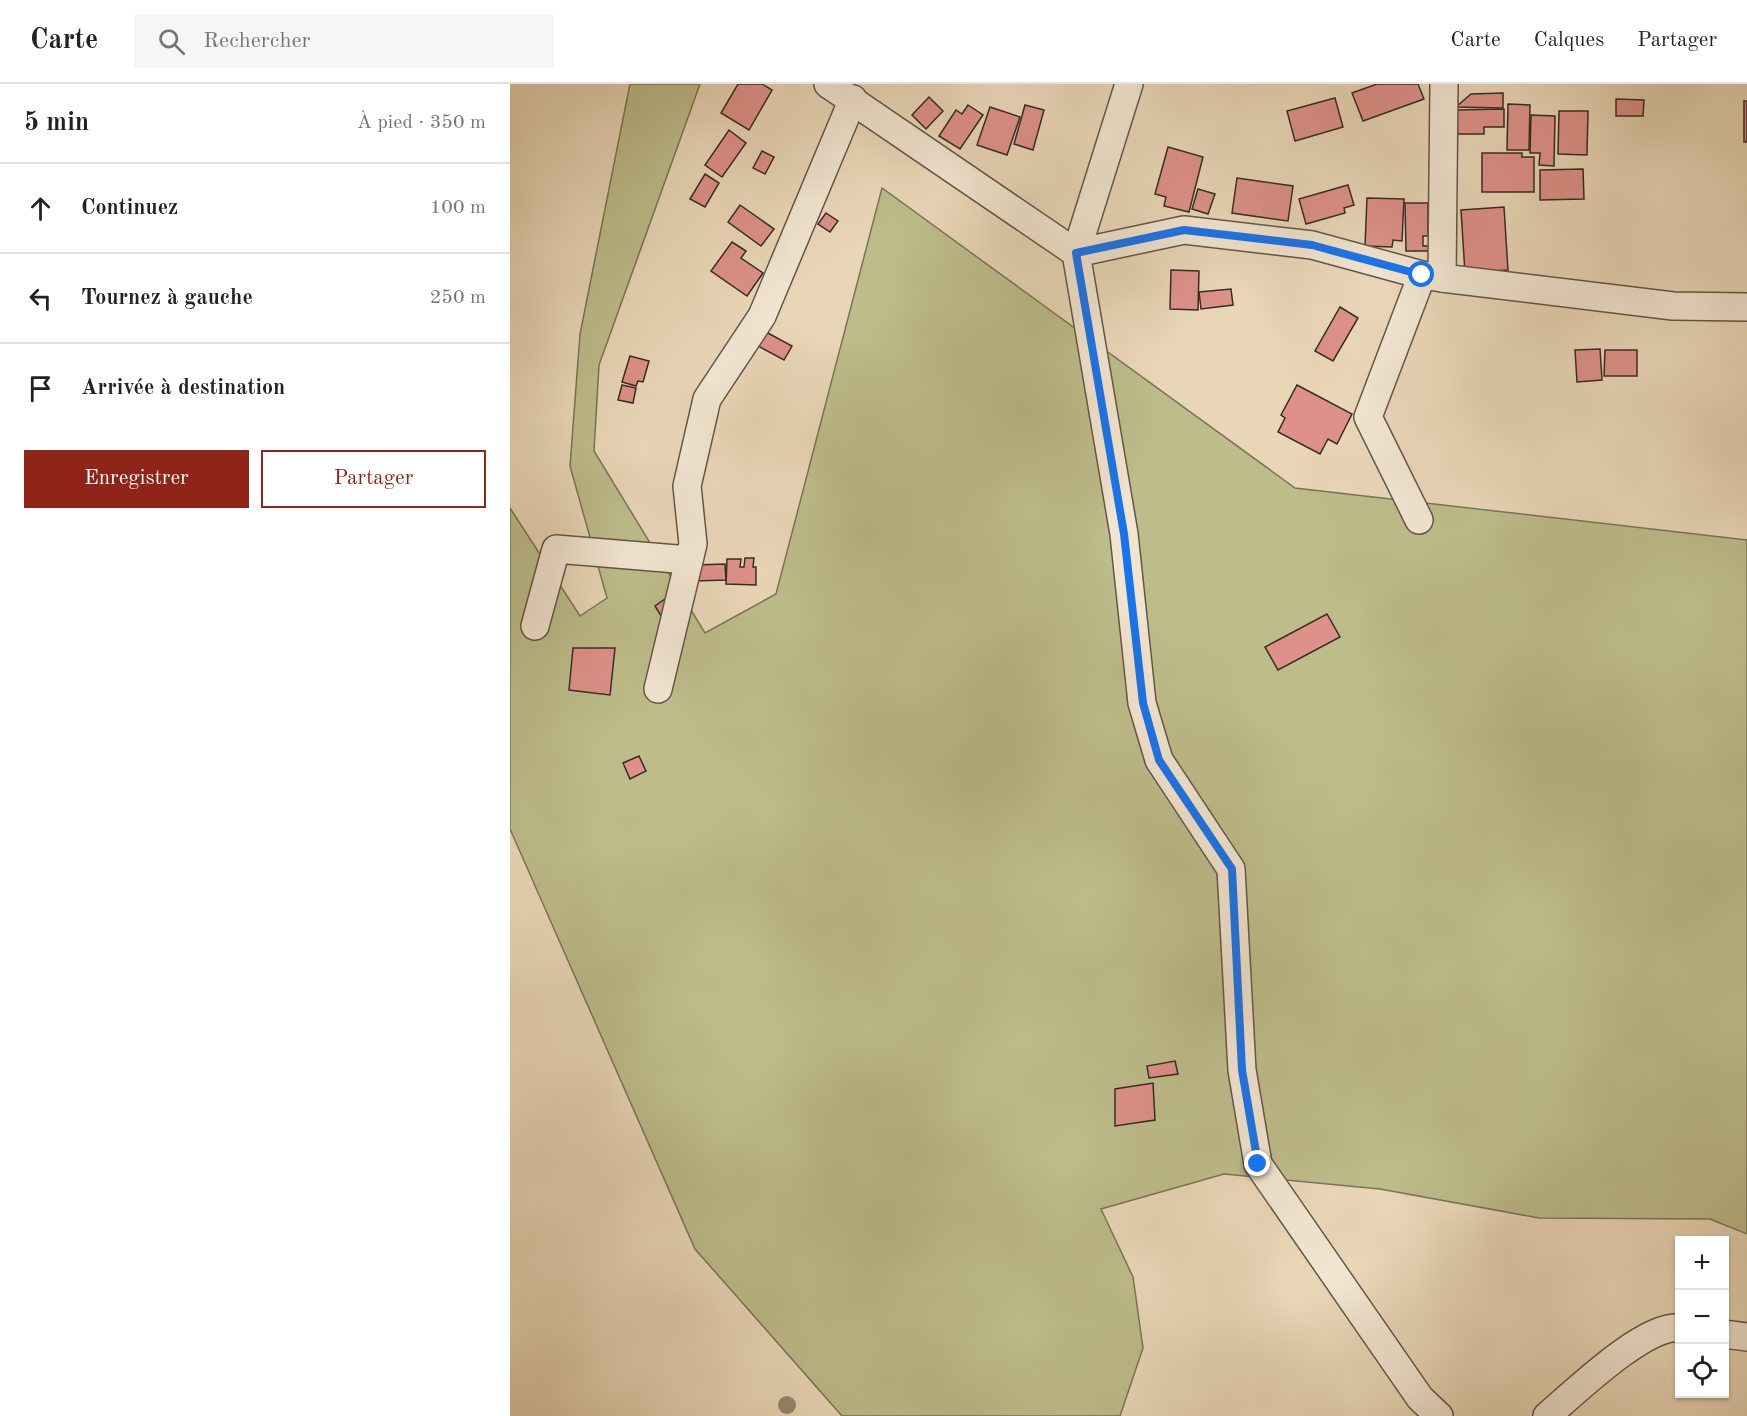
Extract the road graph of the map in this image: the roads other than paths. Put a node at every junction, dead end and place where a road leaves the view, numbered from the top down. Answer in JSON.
{"nodes":[{"id":1,"x":828,"y":84,"type":"edge"},
{"id":2,"x":1129,"y":84,"type":"edge"},
{"id":3,"x":1444,"y":84,"type":"edge"},
{"id":4,"x":853,"y":99,"type":"junction"},
{"id":5,"x":1076,"y":253,"type":"junction"},
{"id":6,"x":1432,"y":276,"type":"junction"},
{"id":7,"x":1747,"y":307,"type":"edge"},
{"id":8,"x":1419,"y":520,"type":"dead end"},
{"id":9,"x":689,"y":560,"type":"junction"},
{"id":10,"x":535,"y":626,"type":"dead end"},
{"id":11,"x":658,"y":690,"type":"dead end"},
{"id":12,"x":1675,"y":1327,"type":"edge"},
{"id":13,"x":1729,"y":1335,"type":"edge"},
{"id":14,"x":1747,"y":1337,"type":"edge"},
{"id":15,"x":1439,"y":1416,"type":"edge"},
{"id":16,"x":1547,"y":1416,"type":"edge"}],
"edges":[{"from":1,"to":4,"type":"street"},
{"from":2,"to":5,"type":"street"},
{"from":3,"to":6,"type":"street"},
{"from":4,"to":5,"type":"street"},
{"from":4,"to":9,"type":"street"},
{"from":5,"to":6,"type":"street"},
{"from":5,"to":15,"type":"street"},
{"from":6,"to":7,"type":"street"},
{"from":6,"to":8,"type":"street"},
{"from":9,"to":10,"type":"street"},
{"from":9,"to":11,"type":"street"},
{"from":12,"to":16,"type":"street"},
{"from":13,"to":14,"type":"street"}]}
